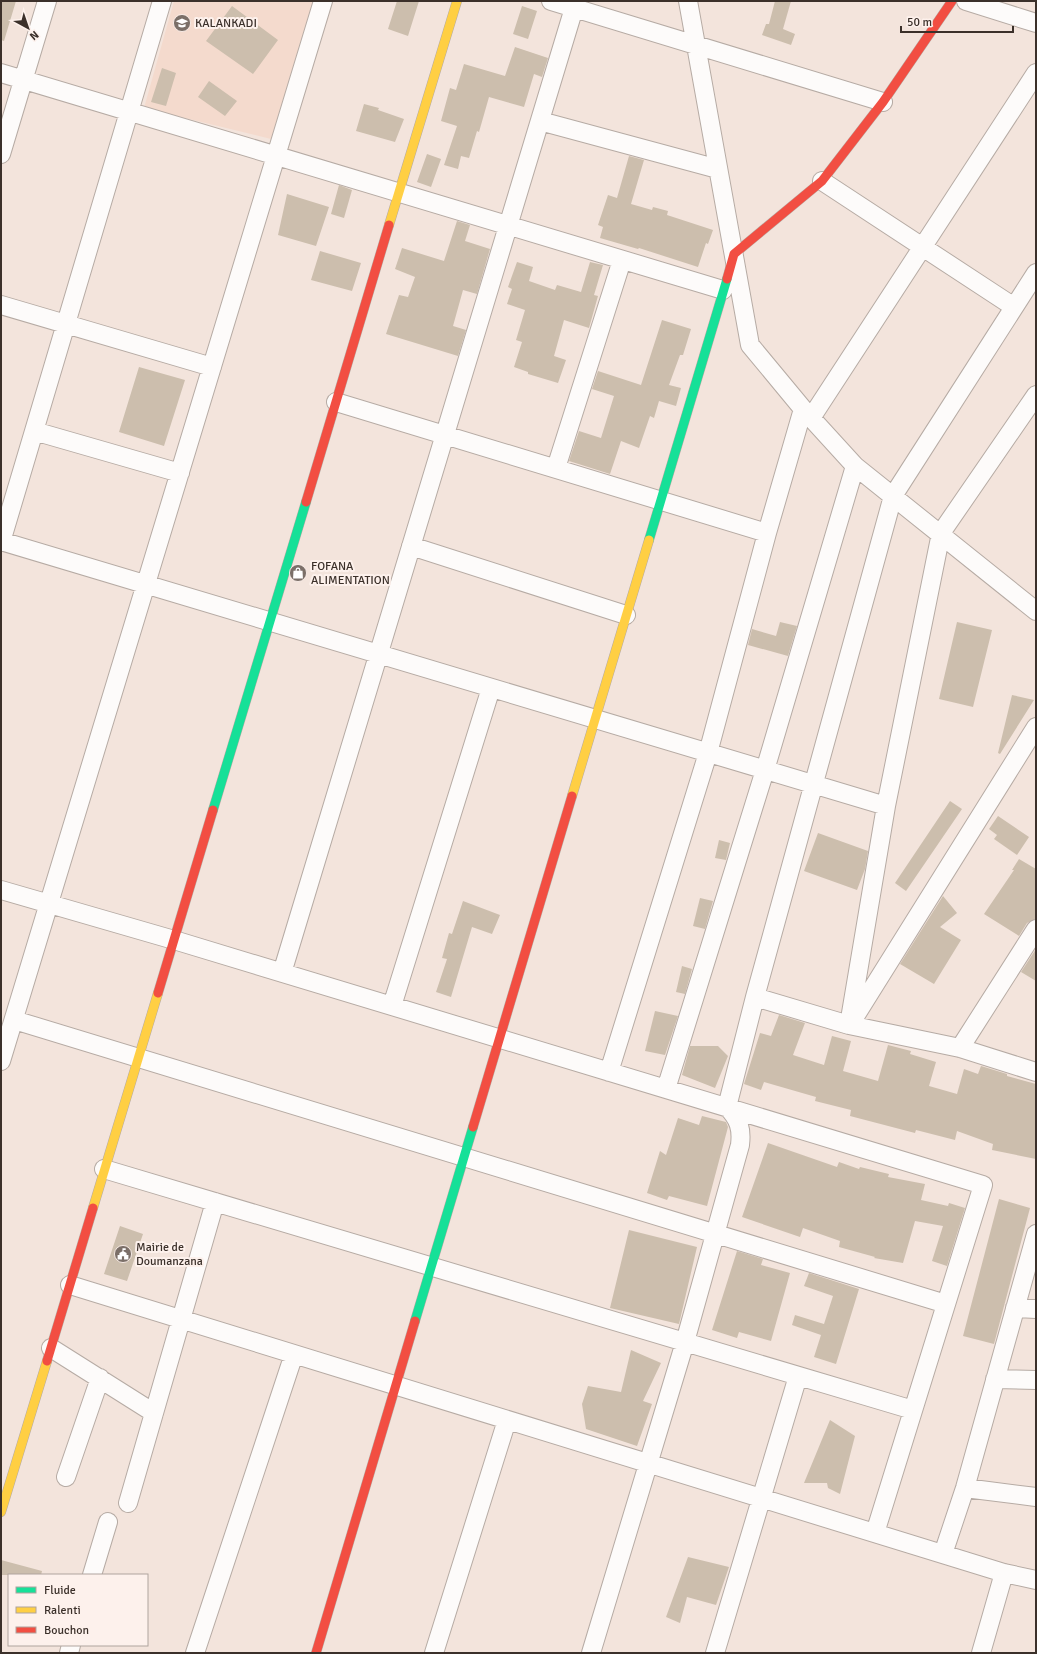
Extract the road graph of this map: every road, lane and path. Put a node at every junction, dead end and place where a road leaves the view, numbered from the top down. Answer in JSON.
{"nodes":[{"id":1,"x":47,"y":1,"type":"edge"},
{"id":2,"x":162,"y":1,"type":"edge"},
{"id":3,"x":323,"y":1,"type":"edge"},
{"id":4,"x":457,"y":1,"type":"edge"},
{"id":5,"x":551,"y":1,"type":"edge"},
{"id":6,"x":688,"y":1,"type":"edge"},
{"id":7,"x":952,"y":1,"type":"edge"},
{"id":8,"x":966,"y":1,"type":"edge"},
{"id":9,"x":1001,"y":6,"type":"edge"},
{"id":10,"x":574,"y":8,"type":"junction"},
{"id":11,"x":1036,"y":23,"type":"edge"},
{"id":12,"x":696,"y":45,"type":"junction"},
{"id":13,"x":1,"y":73,"type":"edge"},
{"id":14,"x":1036,"y":73,"type":"edge"},
{"id":15,"x":24,"y":80,"type":"junction"},
{"id":16,"x":884,"y":102,"type":"junction"},
{"id":17,"x":129,"y":112,"type":"junction"},
{"id":18,"x":540,"y":121,"type":"junction"},
{"id":19,"x":1,"y":154,"type":"edge"},
{"id":20,"x":276,"y":156,"type":"junction"},
{"id":21,"x":718,"y":169,"type":"junction"},
{"id":22,"x":822,"y":181,"type":"junction"},
{"id":23,"x":399,"y":193,"type":"junction"},
{"id":24,"x":508,"y":226,"type":"junction"},
{"id":25,"x":923,"y":247,"type":"junction"},
{"id":26,"x":734,"y":254,"type":"junction"},
{"id":27,"x":622,"y":260,"type":"junction"},
{"id":28,"x":1036,"y":273,"type":"edge"},
{"id":29,"x":723,"y":290,"type":"junction"},
{"id":30,"x":1,"y":305,"type":"edge"},
{"id":31,"x":1014,"y":307,"type":"junction"},
{"id":32,"x":66,"y":324,"type":"junction"},
{"id":33,"x":212,"y":367,"type":"junction"},
{"id":34,"x":1035,"y":401,"type":"edge"},
{"id":35,"x":336,"y":402,"type":"junction"},
{"id":36,"x":807,"y":414,"type":"junction"},
{"id":37,"x":34,"y":431,"type":"junction"},
{"id":38,"x":445,"y":435,"type":"junction"},
{"id":39,"x":855,"y":466,"type":"junction"},
{"id":40,"x":556,"y":468,"type":"junction"},
{"id":41,"x":180,"y":473,"type":"junction"},
{"id":42,"x":893,"y":496,"type":"junction"},
{"id":43,"x":660,"y":500,"type":"junction"},
{"id":44,"x":767,"y":532,"type":"junction"},
{"id":45,"x":941,"y":533,"type":"junction"},
{"id":46,"x":1,"y":541,"type":"edge"},
{"id":47,"x":411,"y":546,"type":"junction"},
{"id":48,"x":146,"y":585,"type":"junction"},
{"id":49,"x":1036,"y":611,"type":"edge"},
{"id":50,"x":626,"y":615,"type":"junction"},
{"id":51,"x":270,"y":622,"type":"junction"},
{"id":52,"x":379,"y":654,"type":"junction"},
{"id":53,"x":491,"y":688,"type":"junction"},
{"id":54,"x":595,"y":719,"type":"junction"},
{"id":55,"x":1036,"y":727,"type":"edge"},
{"id":56,"x":708,"y":753,"type":"junction"},
{"id":57,"x":765,"y":770,"type":"junction"},
{"id":58,"x":813,"y":784,"type":"junction"},
{"id":59,"x":886,"y":806,"type":"junction"},
{"id":60,"x":1,"y":890,"type":"edge"},
{"id":61,"x":49,"y":903,"type":"junction"},
{"id":62,"x":1036,"y":928,"type":"edge"},
{"id":63,"x":174,"y":940,"type":"junction"},
{"id":64,"x":282,"y":973,"type":"junction"},
{"id":65,"x":755,"y":998,"type":"junction"},
{"id":66,"x":392,"y":1006,"type":"junction"},
{"id":67,"x":14,"y":1020,"type":"junction"},
{"id":68,"x":850,"y":1025,"type":"junction"},
{"id":69,"x":500,"y":1039,"type":"junction"},
{"id":70,"x":960,"y":1048,"type":"junction"},
{"id":71,"x":138,"y":1058,"type":"junction"},
{"id":72,"x":1,"y":1061,"type":"edge"},
{"id":73,"x":609,"y":1072,"type":"junction"},
{"id":74,"x":1036,"y":1072,"type":"edge"},
{"id":75,"x":666,"y":1089,"type":"junction"},
{"id":76,"x":727,"y":1107,"type":"junction"},
{"id":77,"x":464,"y":1157,"type":"junction"},
{"id":78,"x":104,"y":1170,"type":"junction"},
{"id":79,"x":215,"y":1202,"type":"junction"},
{"id":80,"x":716,"y":1234,"type":"junction"},
{"id":81,"x":1036,"y":1234,"type":"edge"},
{"id":82,"x":431,"y":1267,"type":"junction"},
{"id":83,"x":70,"y":1285,"type":"junction"},
{"id":84,"x":946,"y":1304,"type":"junction"},
{"id":85,"x":1015,"y":1308,"type":"junction"},
{"id":86,"x":1036,"y":1309,"type":"edge"},
{"id":87,"x":181,"y":1319,"type":"junction"},
{"id":88,"x":685,"y":1342,"type":"junction"},
{"id":89,"x":51,"y":1348,"type":"junction"},
{"id":90,"x":294,"y":1354,"type":"junction"},
{"id":91,"x":798,"y":1376,"type":"junction"},
{"id":92,"x":100,"y":1378,"type":"junction"},
{"id":93,"x":995,"y":1379,"type":"junction"},
{"id":94,"x":1036,"y":1380,"type":"edge"},
{"id":95,"x":396,"y":1385,"type":"junction"},
{"id":96,"x":913,"y":1410,"type":"junction"},
{"id":97,"x":154,"y":1413,"type":"junction"},
{"id":98,"x":507,"y":1420,"type":"junction"},
{"id":99,"x":649,"y":1463,"type":"junction"},
{"id":100,"x":66,"y":1477,"type":"dead end"},
{"id":101,"x":965,"y":1488,"type":"junction"},
{"id":102,"x":1036,"y":1497,"type":"edge"},
{"id":103,"x":762,"y":1498,"type":"junction"},
{"id":104,"x":128,"y":1503,"type":"dead end"},
{"id":105,"x":1,"y":1512,"type":"edge"},
{"id":106,"x":108,"y":1522,"type":"dead end"},
{"id":107,"x":875,"y":1533,"type":"junction"},
{"id":108,"x":943,"y":1554,"type":"junction"},
{"id":109,"x":1004,"y":1573,"type":"junction"},
{"id":110,"x":92,"y":1574,"type":"edge"},
{"id":111,"x":1036,"y":1580,"type":"edge"},
{"id":112,"x":195,"y":1653,"type":"edge"},
{"id":113,"x":316,"y":1653,"type":"edge"},
{"id":114,"x":434,"y":1653,"type":"edge"},
{"id":115,"x":591,"y":1653,"type":"edge"},
{"id":116,"x":715,"y":1653,"type":"edge"},
{"id":117,"x":981,"y":1653,"type":"edge"}],
"edges":[{"from":1,"to":15,"type":"street"},
{"from":2,"to":17,"type":"street"},
{"from":3,"to":20,"type":"street"},
{"from":4,"to":23,"type":"street"},
{"from":5,"to":10,"type":"street"},
{"from":6,"to":12,"type":"street"},
{"from":7,"to":16,"type":"street"},
{"from":8,"to":9,"type":"street"},
{"from":9,"to":11,"type":"street"},
{"from":10,"to":12,"type":"street"},
{"from":10,"to":18,"type":"street"},
{"from":12,"to":16,"type":"street"},
{"from":12,"to":21,"type":"street"},
{"from":13,"to":15,"type":"street"},
{"from":14,"to":25,"type":"street"},
{"from":15,"to":17,"type":"street"},
{"from":15,"to":19,"type":"street"},
{"from":16,"to":22,"type":"street"},
{"from":17,"to":20,"type":"street"},
{"from":17,"to":32,"type":"street"},
{"from":18,"to":21,"type":"street"},
{"from":18,"to":24,"type":"street"},
{"from":20,"to":23,"type":"street"},
{"from":20,"to":33,"type":"street"},
{"from":21,"to":26,"type":"street"},
{"from":22,"to":25,"type":"street"},
{"from":22,"to":26,"type":"street"},
{"from":23,"to":24,"type":"street"},
{"from":23,"to":35,"type":"street"},
{"from":24,"to":27,"type":"street"},
{"from":24,"to":38,"type":"street"},
{"from":25,"to":31,"type":"street"},
{"from":25,"to":36,"type":"street"},
{"from":26,"to":29,"type":"street"},
{"from":26,"to":36,"type":"street"},
{"from":27,"to":29,"type":"street"},
{"from":27,"to":40,"type":"street"},
{"from":28,"to":31,"type":"street"},
{"from":29,"to":43,"type":"street"},
{"from":30,"to":32,"type":"street"},
{"from":31,"to":42,"type":"street"},
{"from":32,"to":33,"type":"street"},
{"from":32,"to":37,"type":"street"},
{"from":33,"to":41,"type":"street"},
{"from":34,"to":45,"type":"street"},
{"from":35,"to":38,"type":"street"},
{"from":35,"to":51,"type":"street"},
{"from":36,"to":39,"type":"street"},
{"from":36,"to":44,"type":"street"},
{"from":37,"to":41,"type":"street"},
{"from":37,"to":46,"type":"street"},
{"from":38,"to":40,"type":"street"},
{"from":38,"to":47,"type":"street"},
{"from":39,"to":42,"type":"street"},
{"from":39,"to":57,"type":"street"},
{"from":40,"to":43,"type":"street"},
{"from":41,"to":48,"type":"street"},
{"from":42,"to":45,"type":"street"},
{"from":42,"to":58,"type":"street"},
{"from":43,"to":44,"type":"street"},
{"from":43,"to":50,"type":"street"},
{"from":44,"to":56,"type":"street"},
{"from":45,"to":49,"type":"street"},
{"from":45,"to":59,"type":"street"},
{"from":46,"to":48,"type":"street"},
{"from":47,"to":50,"type":"street"},
{"from":47,"to":52,"type":"street"},
{"from":48,"to":51,"type":"street"},
{"from":48,"to":61,"type":"street"},
{"from":50,"to":54,"type":"street"},
{"from":51,"to":52,"type":"street"},
{"from":51,"to":63,"type":"street"},
{"from":52,"to":53,"type":"street"},
{"from":52,"to":64,"type":"street"},
{"from":53,"to":54,"type":"street"},
{"from":53,"to":66,"type":"street"},
{"from":54,"to":56,"type":"street"},
{"from":54,"to":69,"type":"street"},
{"from":55,"to":68,"type":"street"},
{"from":56,"to":57,"type":"street"},
{"from":56,"to":73,"type":"street"},
{"from":57,"to":58,"type":"street"},
{"from":57,"to":75,"type":"street"},
{"from":58,"to":59,"type":"street"},
{"from":58,"to":65,"type":"street"},
{"from":59,"to":68,"type":"street"},
{"from":60,"to":61,"type":"street"},
{"from":61,"to":63,"type":"street"},
{"from":61,"to":67,"type":"street"},
{"from":62,"to":70,"type":"street"},
{"from":63,"to":64,"type":"street"},
{"from":63,"to":71,"type":"street"},
{"from":64,"to":66,"type":"street"},
{"from":65,"to":68,"type":"street"},
{"from":65,"to":76,"type":"street"},
{"from":66,"to":69,"type":"street"},
{"from":67,"to":71,"type":"street"},
{"from":67,"to":72,"type":"street"},
{"from":68,"to":70,"type":"street"},
{"from":69,"to":73,"type":"street"},
{"from":69,"to":77,"type":"street"},
{"from":70,"to":74,"type":"street"},
{"from":71,"to":77,"type":"street"},
{"from":71,"to":78,"type":"street"},
{"from":73,"to":75,"type":"street"},
{"from":75,"to":76,"type":"street"},
{"from":76,"to":80,"type":"street"},
{"from":76,"to":84,"type":"street"},
{"from":77,"to":80,"type":"street"},
{"from":77,"to":82,"type":"street"},
{"from":78,"to":79,"type":"street"},
{"from":78,"to":83,"type":"street"},
{"from":79,"to":82,"type":"street"},
{"from":79,"to":87,"type":"street"},
{"from":80,"to":84,"type":"street"},
{"from":80,"to":88,"type":"street"},
{"from":81,"to":85,"type":"street"},
{"from":82,"to":88,"type":"street"},
{"from":82,"to":95,"type":"street"},
{"from":83,"to":87,"type":"street"},
{"from":83,"to":89,"type":"street"},
{"from":84,"to":96,"type":"street"},
{"from":85,"to":86,"type":"street"},
{"from":85,"to":93,"type":"street"},
{"from":87,"to":90,"type":"street"},
{"from":87,"to":97,"type":"street"},
{"from":88,"to":91,"type":"street"},
{"from":88,"to":99,"type":"street"},
{"from":89,"to":92,"type":"street"},
{"from":89,"to":105,"type":"street"},
{"from":90,"to":95,"type":"street"},
{"from":90,"to":112,"type":"street"},
{"from":91,"to":96,"type":"street"},
{"from":91,"to":103,"type":"street"},
{"from":92,"to":97,"type":"street"},
{"from":92,"to":100,"type":"street"},
{"from":93,"to":94,"type":"street"},
{"from":93,"to":101,"type":"street"},
{"from":95,"to":98,"type":"street"},
{"from":95,"to":113,"type":"street"},
{"from":96,"to":107,"type":"street"},
{"from":97,"to":104,"type":"street"},
{"from":98,"to":99,"type":"street"},
{"from":98,"to":114,"type":"street"},
{"from":99,"to":103,"type":"street"},
{"from":99,"to":115,"type":"street"},
{"from":101,"to":102,"type":"street"},
{"from":101,"to":108,"type":"street"},
{"from":103,"to":107,"type":"street"},
{"from":103,"to":116,"type":"street"},
{"from":106,"to":110,"type":"street"},
{"from":107,"to":108,"type":"street"},
{"from":108,"to":109,"type":"street"},
{"from":109,"to":111,"type":"street"},
{"from":109,"to":117,"type":"street"}]}
